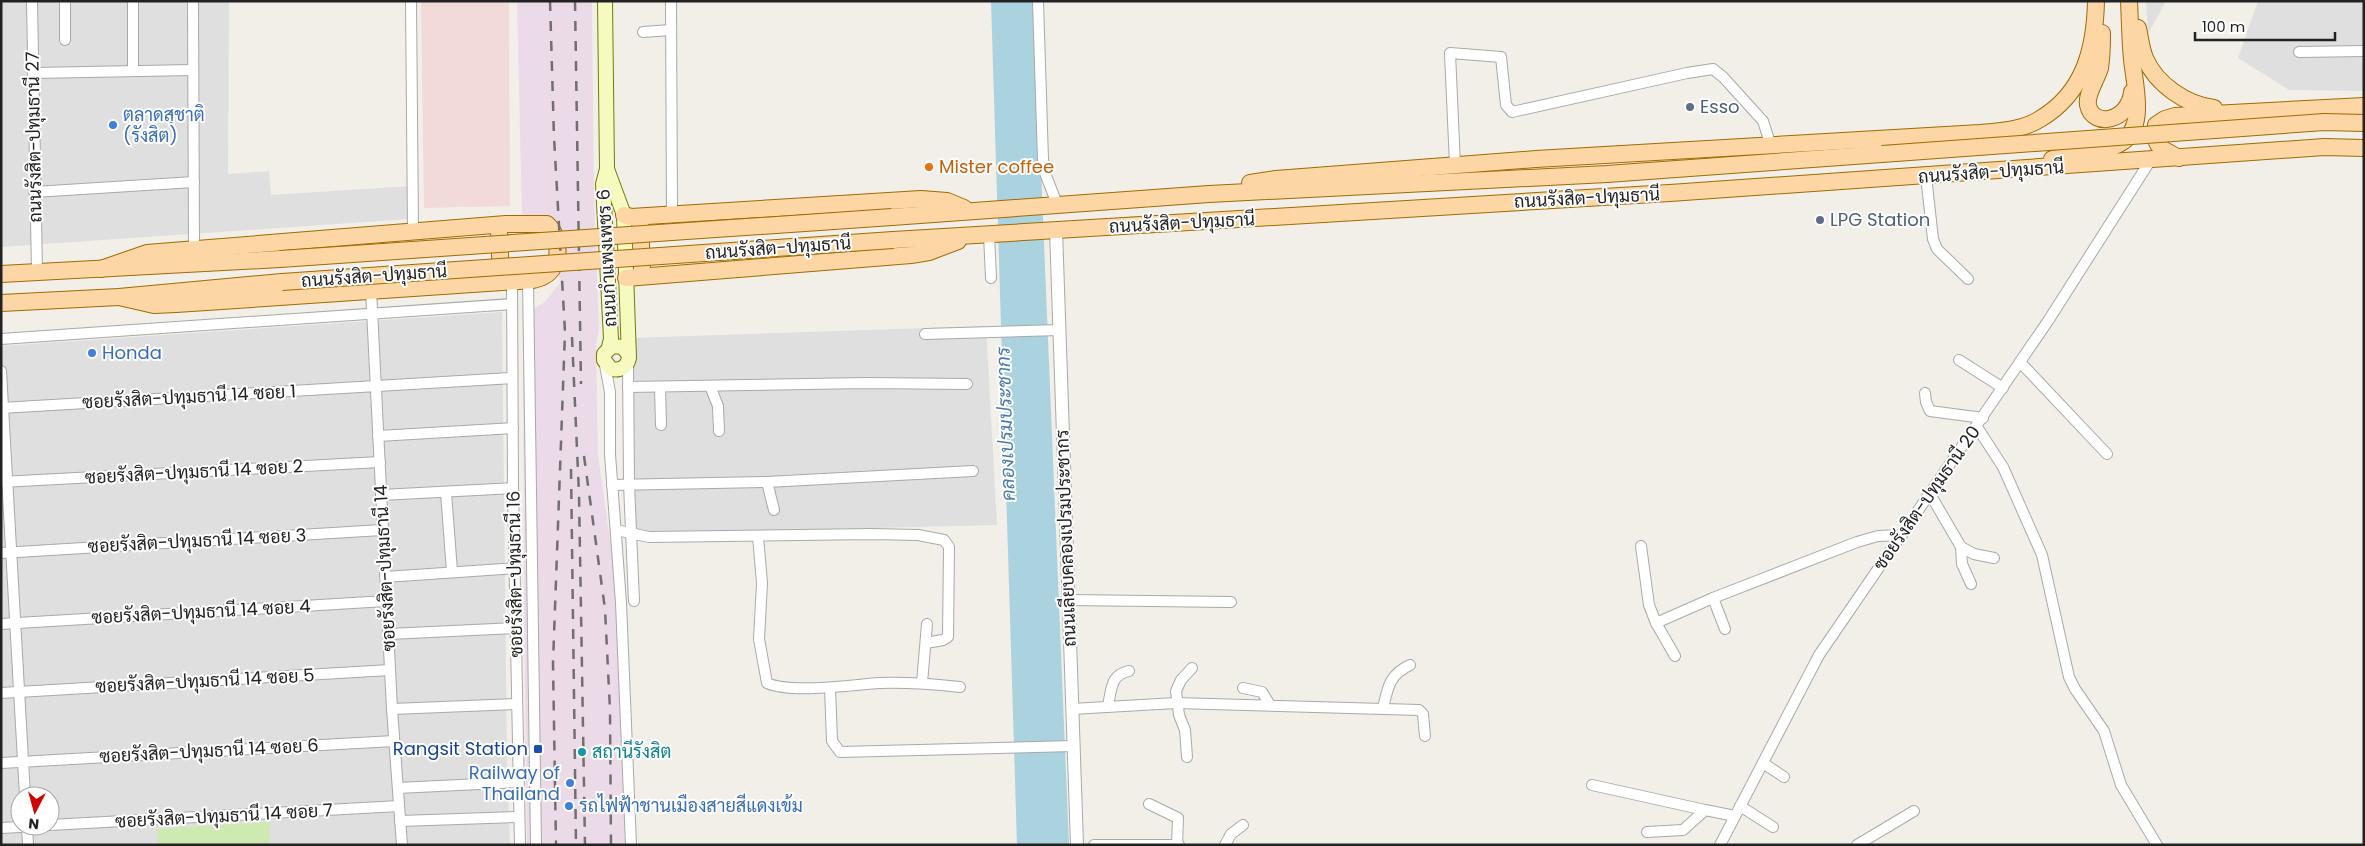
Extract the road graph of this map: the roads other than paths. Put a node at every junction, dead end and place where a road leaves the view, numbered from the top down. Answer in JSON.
{"nodes":[{"id":1,"x":32,"y":1,"type":"edge"},
{"id":2,"x":65,"y":1,"type":"edge"},
{"id":3,"x":133,"y":1,"type":"edge"},
{"id":4,"x":193,"y":1,"type":"edge"},
{"id":5,"x":411,"y":1,"type":"edge"},
{"id":6,"x":605,"y":1,"type":"edge"},
{"id":7,"x":671,"y":1,"type":"edge"},
{"id":8,"x":1038,"y":1,"type":"edge"},
{"id":9,"x":2098,"y":1,"type":"edge"},
{"id":10,"x":2130,"y":1,"type":"edge"},
{"id":11,"x":670,"y":30,"type":"junction"},
{"id":12,"x":643,"y":32,"type":"dead end"},
{"id":13,"x":65,"y":40,"type":"dead end"},
{"id":14,"x":2364,"y":51,"type":"edge"},
{"id":15,"x":2300,"y":52,"type":"dead end"},
{"id":16,"x":2132,"y":60,"type":"junction"},
{"id":17,"x":133,"y":70,"type":"junction"},
{"id":18,"x":193,"y":70,"type":"junction"},
{"id":19,"x":33,"y":73,"type":"junction"},
{"id":20,"x":2364,"y":106,"type":"edge"},
{"id":21,"x":2241,"y":111,"type":"junction"},
{"id":22,"x":2364,"y":123,"type":"edge"},
{"id":23,"x":1771,"y":146,"type":"junction"},
{"id":24,"x":2364,"y":148,"type":"edge"},
{"id":25,"x":2178,"y":158,"type":"junction"},
{"id":26,"x":2150,"y":161,"type":"junction"},
{"id":27,"x":1455,"y":165,"type":"junction"},
{"id":28,"x":608,"y":169,"type":"junction"},
{"id":29,"x":1981,"y":173,"type":"junction"},
{"id":30,"x":1926,"y":176,"type":"junction"},
{"id":31,"x":194,"y":182,"type":"junction"},
{"id":32,"x":34,"y":192,"type":"junction"},
{"id":33,"x":1209,"y":194,"type":"junction"},
{"id":34,"x":1051,"y":205,"type":"junction"},
{"id":35,"x":970,"y":210,"type":"junction"},
{"id":36,"x":672,"y":215,"type":"junction"},
{"id":37,"x":632,"y":216,"type":"junction"},
{"id":38,"x":498,"y":225,"type":"junction"},
{"id":39,"x":1051,"y":230,"type":"junction"},
{"id":40,"x":413,"y":232,"type":"junction"},
{"id":41,"x":985,"y":234,"type":"junction"},
{"id":42,"x":194,"y":249,"type":"junction"},
{"id":43,"x":101,"y":269,"type":"junction"},
{"id":44,"x":37,"y":272,"type":"junction"},
{"id":45,"x":1,"y":274,"type":"edge"},
{"id":46,"x":642,"y":275,"type":"junction"},
{"id":47,"x":626,"y":278,"type":"junction"},
{"id":48,"x":991,"y":278,"type":"dead end"},
{"id":49,"x":1968,"y":279,"type":"dead end"},
{"id":50,"x":514,"y":281,"type":"junction"},
{"id":51,"x":371,"y":290,"type":"junction"},
{"id":52,"x":119,"y":297,"type":"junction"},
{"id":53,"x":1,"y":303,"type":"edge"},
{"id":54,"x":512,"y":304,"type":"junction"},
{"id":55,"x":372,"y":313,"type":"junction"},
{"id":56,"x":1057,"y":330,"type":"junction"},
{"id":57,"x":925,"y":334,"type":"dead end"},
{"id":58,"x":1,"y":339,"type":"edge"},
{"id":59,"x":606,"y":354,"type":"junction"},
{"id":60,"x":1959,"y":360,"type":"dead end"},
{"id":61,"x":625,"y":362,"type":"junction"},
{"id":62,"x":2020,"y":362,"type":"junction"},
{"id":63,"x":1,"y":371,"type":"edge"},
{"id":64,"x":512,"y":378,"type":"junction"},
{"id":65,"x":967,"y":384,"type":"dead end"},
{"id":66,"x":375,"y":386,"type":"junction"},
{"id":67,"x":660,"y":386,"type":"junction"},
{"id":68,"x":710,"y":386,"type":"junction"},
{"id":69,"x":628,"y":387,"type":"junction"},
{"id":70,"x":2003,"y":388,"type":"junction"},
{"id":71,"x":610,"y":392,"type":"junction"},
{"id":72,"x":1925,"y":393,"type":"dead end"},
{"id":73,"x":2,"y":408,"type":"edge"},
{"id":74,"x":1980,"y":423,"type":"junction"},
{"id":75,"x":661,"y":425,"type":"dead end"},
{"id":76,"x":513,"y":428,"type":"junction"},
{"id":77,"x":719,"y":431,"type":"dead end"},
{"id":78,"x":378,"y":436,"type":"junction"},
{"id":79,"x":2107,"y":454,"type":"dead end"},
{"id":80,"x":380,"y":462,"type":"junction"},
{"id":81,"x":973,"y":471,"type":"dead end"},
{"id":82,"x":5,"y":482,"type":"edge"},
{"id":83,"x":767,"y":482,"type":"junction"},
{"id":84,"x":629,"y":484,"type":"junction"},
{"id":85,"x":612,"y":485,"type":"junction"},
{"id":86,"x":513,"y":488,"type":"junction"},
{"id":87,"x":446,"y":493,"type":"junction"},
{"id":88,"x":1930,"y":494,"type":"junction"},
{"id":89,"x":381,"y":495,"type":"junction"},
{"id":90,"x":774,"y":510,"type":"dead end"},
{"id":91,"x":382,"y":530,"type":"junction"},
{"id":92,"x":616,"y":530,"type":"junction"},
{"id":93,"x":631,"y":533,"type":"junction"},
{"id":94,"x":1902,"y":535,"type":"junction"},
{"id":95,"x":758,"y":536,"type":"junction"},
{"id":96,"x":1641,"y":546,"type":"dead end"},
{"id":97,"x":1961,"y":547,"type":"junction"},
{"id":98,"x":12,"y":552,"type":"junction"},
{"id":99,"x":1,"y":553,"type":"edge"},
{"id":100,"x":1994,"y":558,"type":"dead end"},
{"id":101,"x":516,"y":568,"type":"junction"},
{"id":102,"x":452,"y":571,"type":"junction"},
{"id":103,"x":385,"y":576,"type":"junction"},
{"id":104,"x":1971,"y":584,"type":"dead end"},
{"id":105,"x":1714,"y":598,"type":"junction"},
{"id":106,"x":1068,"y":600,"type":"junction"},
{"id":107,"x":386,"y":601,"type":"junction"},
{"id":108,"x":634,"y":601,"type":"dead end"},
{"id":109,"x":1232,"y":602,"type":"dead end"},
{"id":110,"x":16,"y":623,"type":"junction"},
{"id":111,"x":1656,"y":623,"type":"junction"},
{"id":112,"x":1,"y":624,"type":"edge"},
{"id":113,"x":927,"y":624,"type":"dead end"},
{"id":114,"x":516,"y":628,"type":"junction"},
{"id":115,"x":1725,"y":629,"type":"dead end"},
{"id":116,"x":389,"y":634,"type":"junction"},
{"id":117,"x":926,"y":643,"type":"junction"},
{"id":118,"x":1675,"y":656,"type":"dead end"},
{"id":119,"x":1410,"y":665,"type":"dead end"},
{"id":120,"x":1192,"y":668,"type":"dead end"},
{"id":121,"x":390,"y":670,"type":"junction"},
{"id":122,"x":1130,"y":671,"type":"dead end"},
{"id":123,"x":922,"y":683,"type":"junction"},
{"id":124,"x":960,"y":687,"type":"dead end"},
{"id":125,"x":830,"y":688,"type":"junction"},
{"id":126,"x":1243,"y":688,"type":"dead end"},
{"id":127,"x":19,"y":692,"type":"junction"},
{"id":128,"x":1,"y":693,"type":"edge"},
{"id":129,"x":1176,"y":702,"type":"junction"},
{"id":130,"x":517,"y":704,"type":"junction"},
{"id":131,"x":1108,"y":705,"type":"junction"},
{"id":132,"x":1270,"y":705,"type":"junction"},
{"id":133,"x":1383,"y":708,"type":"junction"},
{"id":134,"x":392,"y":709,"type":"junction"},
{"id":135,"x":1072,"y":709,"type":"junction"},
{"id":136,"x":1426,"y":736,"type":"dead end"},
{"id":137,"x":394,"y":741,"type":"junction"},
{"id":138,"x":1071,"y":746,"type":"junction"},
{"id":139,"x":1187,"y":757,"type":"dead end"},
{"id":140,"x":1,"y":762,"type":"edge"},
{"id":141,"x":23,"y":762,"type":"junction"},
{"id":142,"x":1763,"y":763,"type":"junction"},
{"id":143,"x":1784,"y":777,"type":"dead end"},
{"id":144,"x":518,"y":782,"type":"junction"},
{"id":145,"x":24,"y":786,"type":"edge"},
{"id":146,"x":1592,"y":786,"type":"dead end"},
{"id":147,"x":398,"y":788,"type":"junction"},
{"id":148,"x":1149,"y":804,"type":"dead end"},
{"id":149,"x":399,"y":806,"type":"junction"},
{"id":150,"x":1705,"y":810,"type":"junction"},
{"id":151,"x":1737,"y":811,"type":"junction"},
{"id":152,"x":1914,"y":811,"type":"dead end"},
{"id":153,"x":519,"y":816,"type":"junction"},
{"id":154,"x":400,"y":821,"type":"junction"},
{"id":155,"x":60,"y":825,"type":"edge"},
{"id":156,"x":1243,"y":825,"type":"dead end"},
{"id":157,"x":1773,"y":827,"type":"dead end"},
{"id":158,"x":1647,"y":832,"type":"dead end"},
{"id":159,"x":402,"y":845,"type":"edge"},
{"id":160,"x":520,"y":845,"type":"edge"},
{"id":161,"x":536,"y":845,"type":"edge"},
{"id":162,"x":631,"y":845,"type":"edge"},
{"id":163,"x":1077,"y":845,"type":"edge"},
{"id":164,"x":1094,"y":845,"type":"edge"},
{"id":165,"x":1178,"y":845,"type":"edge"},
{"id":166,"x":1225,"y":845,"type":"edge"},
{"id":167,"x":1720,"y":845,"type":"edge"},
{"id":168,"x":1857,"y":845,"type":"edge"},
{"id":169,"x":2157,"y":845,"type":"edge"}],
"edges":[{"from":1,"to":19,"type":"street","name":"ถนนรังสิต-ปทุมธานี 27"},
{"from":2,"to":13,"type":"street"},
{"from":3,"to":17,"type":"street"},
{"from":4,"to":18,"type":"street"},
{"from":5,"to":40,"type":"street"},
{"from":6,"to":28,"type":"main road","name":"ถนนกำแพงเพชร 6"},
{"from":7,"to":11,"type":"street"},
{"from":8,"to":34,"type":"street"},
{"from":9,"to":16,"type":"main road"},
{"from":9,"to":23,"type":"main road"},
{"from":10,"to":16,"type":"main road"},
{"from":10,"to":21,"type":"main road"},
{"from":11,"to":12,"type":"street"},
{"from":11,"to":36,"type":"street"},
{"from":14,"to":15,"type":"street"},
{"from":16,"to":29,"type":"main road"},
{"from":17,"to":18,"type":"street"},
{"from":17,"to":19,"type":"street"},
{"from":18,"to":31,"type":"street"},
{"from":19,"to":32,"type":"street","name":"ถนนรังสิต-ปทุมธานี 27"},
{"from":20,"to":21,"type":"main road"},
{"from":21,"to":25,"type":"main road"},
{"from":22,"to":33,"type":"main road","name":"ถนนรังสิต-ปทุมธานี","bridge":true},
{"from":23,"to":27,"type":"main road"},
{"from":23,"to":27,"type":"street"},
{"from":24,"to":25,"type":"main road","name":"ถนนรังสิต-ปทุมธานี"},
{"from":25,"to":26,"type":"main road","name":"ถนนรังสิต-ปทุมธานี"},
{"from":26,"to":29,"type":"main road","name":"ถนนรังสิต-ปทุมธานี"},
{"from":26,"to":62,"type":"street","name":"ซอยรังสิต-ปทุมธานี 20"},
{"from":27,"to":33,"type":"main road"},
{"from":28,"to":37,"type":"main road","name":"ถนนกำแพงเพชร 6"},
{"from":28,"to":59,"type":"main road","name":"ถนนกำแพงเพชร 6"},
{"from":29,"to":30,"type":"main road","name":"ถนนรังสิต-ปทุมธานี"},
{"from":30,"to":39,"type":"main road","name":"ถนนรังสิต-ปทุมธานี"},
{"from":30,"to":49,"type":"street"},
{"from":31,"to":32,"type":"street"},
{"from":31,"to":42,"type":"street"},
{"from":32,"to":44,"type":"street","name":"ถนนรังสิต-ปทุมธานี 27"},
{"from":33,"to":34,"type":"main road","name":"ถนนรังสิต-ปทุมธานี"},
{"from":34,"to":35,"type":"main road","name":"ถนนรังสิต-ปทุมธานี"},
{"from":35,"to":36,"type":"main road"},
{"from":35,"to":43,"type":"main road","name":"ถนนรังสิต-ปทุมธานี","bridge":true},
{"from":36,"to":37,"type":"main road"},
{"from":37,"to":46,"type":"main road"},
{"from":37,"to":47,"type":"main road","name":"ถนนกำแพงเพชร 6"},
{"from":38,"to":40,"type":"main road"},
{"from":38,"to":50,"type":"main road"},
{"from":38,"to":50,"type":"main road"},
{"from":39,"to":41,"type":"main road","name":"ถนนรังสิต-ปทุมธานี"},
{"from":39,"to":56,"type":"street","name":"ถนนเลียบคลองเปรมประชากร"},
{"from":40,"to":42,"type":"main road"},
{"from":41,"to":46,"type":"main road"},
{"from":41,"to":48,"type":"street"},
{"from":41,"to":52,"type":"main road","name":"ถนนรังสิต-ปทุมธานี","bridge":true},
{"from":42,"to":43,"type":"main road"},
{"from":43,"to":44,"type":"main road","name":"ถนนรังสิต-ปทุมธานี"},
{"from":44,"to":45,"type":"main road","name":"ถนนรังสิต-ปทุมธานี"},
{"from":46,"to":47,"type":"main road"},
{"from":47,"to":61,"type":"main road","name":"ถนนกำแพงเพชร 6"},
{"from":50,"to":51,"type":"main road"},
{"from":50,"to":54,"type":"street","name":"ซอยรังสิต-ปทุมธานี 16"},
{"from":50,"to":161,"type":"street"},
{"from":51,"to":52,"type":"main road"},
{"from":51,"to":55,"type":"street","name":"ซอยรังสิต-ปทุมธานี 14"},
{"from":52,"to":53,"type":"main road","name":"ถนนรังสิต-ปทุมธานี"},
{"from":54,"to":55,"type":"street"},
{"from":54,"to":64,"type":"street","name":"ซอยรังสิต-ปทุมธานี 16"},
{"from":55,"to":58,"type":"street"},
{"from":55,"to":66,"type":"street","name":"ซอยรังสิต-ปทุมธานี 14"},
{"from":56,"to":57,"type":"street"},
{"from":56,"to":106,"type":"street","name":"ถนนเลียบคลองเปรมประชากร"},
{"from":59,"to":61,"type":"main road"},
{"from":59,"to":61,"type":"main road"},
{"from":59,"to":71,"type":"street"},
{"from":60,"to":70,"type":"street"},
{"from":61,"to":69,"type":"street"},
{"from":61,"to":71,"type":"street"},
{"from":62,"to":70,"type":"street","name":"ซอยรังสิต-ปทุมธานี 20"},
{"from":62,"to":79,"type":"street"},
{"from":63,"to":73,"type":"street"},
{"from":64,"to":66,"type":"street","name":"ซอยรังสิต-ปทุมธานี 14 ซอย 1"},
{"from":64,"to":76,"type":"street","name":"ซอยรังสิต-ปทุมธานี 16"},
{"from":65,"to":68,"type":"street"},
{"from":66,"to":73,"type":"street","name":"ซอยรังสิต-ปทุมธานี 14 ซอย 1"},
{"from":66,"to":78,"type":"street","name":"ซอยรังสิต-ปทุมธานี 14"},
{"from":67,"to":68,"type":"street"},
{"from":67,"to":69,"type":"street"},
{"from":67,"to":75,"type":"street"},
{"from":68,"to":77,"type":"street"},
{"from":69,"to":84,"type":"street"},
{"from":70,"to":74,"type":"street","name":"ซอยรังสิต-ปทุมธานี 20"},
{"from":71,"to":85,"type":"street"},
{"from":72,"to":74,"type":"street"},
{"from":73,"to":82,"type":"street"},
{"from":74,"to":88,"type":"street","name":"ซอยรังสิต-ปทุมธานี 20"},
{"from":74,"to":169,"type":"street"},
{"from":76,"to":78,"type":"street"},
{"from":76,"to":86,"type":"street","name":"ซอยรังสิต-ปทุมธานี 16"},
{"from":78,"to":80,"type":"street","name":"ซอยรังสิต-ปทุมธานี 14"},
{"from":80,"to":82,"type":"street","name":"ซอยรังสิต-ปทุมธานี 14 ซอย 2"},
{"from":80,"to":89,"type":"street","name":"ซอยรังสิต-ปทุมธานี 14"},
{"from":81,"to":83,"type":"street"},
{"from":82,"to":98,"type":"street"},
{"from":83,"to":84,"type":"street"},
{"from":83,"to":90,"type":"street"},
{"from":84,"to":85,"type":"street"},
{"from":84,"to":93,"type":"street"},
{"from":85,"to":92,"type":"street"},
{"from":86,"to":87,"type":"street"},
{"from":86,"to":101,"type":"street","name":"ซอยรังสิต-ปทุมธานี 16"},
{"from":87,"to":89,"type":"street"},
{"from":87,"to":102,"type":"street"},
{"from":88,"to":94,"type":"street","name":"ซอยรังสิต-ปทุมธานี 20"},
{"from":88,"to":97,"type":"street"},
{"from":89,"to":91,"type":"street","name":"ซอยรังสิต-ปทุมธานี 14"},
{"from":91,"to":98,"type":"street","name":"ซอยรังสิต-ปทุมธานี 14 ซอย 3"},
{"from":91,"to":103,"type":"street","name":"ซอยรังสิต-ปทุมธานี 14"},
{"from":92,"to":93,"type":"street"},
{"from":92,"to":162,"type":"street"},
{"from":93,"to":95,"type":"street"},
{"from":93,"to":108,"type":"street"},
{"from":94,"to":105,"type":"street"},
{"from":94,"to":142,"type":"street","name":"ซอยรังสิต-ปทุมธานี 20"},
{"from":95,"to":117,"type":"street"},
{"from":95,"to":125,"type":"street"},
{"from":96,"to":111,"type":"street"},
{"from":97,"to":100,"type":"street"},
{"from":97,"to":104,"type":"street"},
{"from":98,"to":99,"type":"street","name":"ซอยรังสิต-ปทุมธานี 14 ซอย 3"},
{"from":98,"to":110,"type":"street"},
{"from":101,"to":102,"type":"street"},
{"from":101,"to":114,"type":"street","name":"ซอยรังสิต-ปทุมธานี 16"},
{"from":102,"to":103,"type":"street"},
{"from":103,"to":107,"type":"street","name":"ซอยรังสิต-ปทุมธานี 14"},
{"from":105,"to":111,"type":"street"},
{"from":105,"to":115,"type":"street"},
{"from":106,"to":109,"type":"street"},
{"from":106,"to":135,"type":"street","name":"ถนนเลียบคลองเปรมประชากร"},
{"from":107,"to":110,"type":"street","name":"ซอยรังสิต-ปทุมธานี 14 ซอย 4"},
{"from":107,"to":116,"type":"street","name":"ซอยรังสิต-ปทุมธานี 14"},
{"from":110,"to":112,"type":"street","name":"ซอยรังสิต-ปทุมธานี 14 ซอย 4"},
{"from":110,"to":127,"type":"street"},
{"from":111,"to":118,"type":"street"},
{"from":113,"to":117,"type":"street"},
{"from":114,"to":116,"type":"street"},
{"from":114,"to":130,"type":"street","name":"ซอยรังสิต-ปทุมธานี 16"},
{"from":116,"to":121,"type":"street","name":"ซอยรังสิต-ปทุมธานี 14"},
{"from":117,"to":123,"type":"street"},
{"from":119,"to":133,"type":"street"},
{"from":120,"to":129,"type":"street"},
{"from":121,"to":127,"type":"street","name":"ซอยรังสิต-ปทุมธานี 14 ซอย 5"},
{"from":121,"to":134,"type":"street","name":"ซอยรังสิต-ปทุมธานี 14"},
{"from":122,"to":131,"type":"street"},
{"from":123,"to":124,"type":"street"},
{"from":123,"to":125,"type":"street"},
{"from":125,"to":138,"type":"street"},
{"from":126,"to":132,"type":"street"},
{"from":127,"to":128,"type":"street","name":"ซอยรังสิต-ปทุมธานี 14 ซอย 5"},
{"from":127,"to":141,"type":"street"},
{"from":129,"to":131,"type":"street"},
{"from":129,"to":132,"type":"street"},
{"from":129,"to":139,"type":"street"},
{"from":130,"to":134,"type":"street"},
{"from":130,"to":144,"type":"street","name":"ซอยรังสิต-ปทุมธานี 16"},
{"from":131,"to":135,"type":"street"},
{"from":132,"to":133,"type":"street"},
{"from":133,"to":136,"type":"street"},
{"from":134,"to":137,"type":"street","name":"ซอยรังสิต-ปทุมธานี 14"},
{"from":135,"to":138,"type":"street","name":"ถนนเลียบคลองเปรมประชากร"},
{"from":137,"to":141,"type":"street","name":"ซอยรังสิต-ปทุมธานี 14 ซอย 6"},
{"from":137,"to":147,"type":"street","name":"ซอยรังสิต-ปทุมธานี 14"},
{"from":138,"to":163,"type":"street","name":"ถนนเลียบคลองเปรมประชากร"},
{"from":140,"to":141,"type":"street","name":"ซอยรังสิต-ปทุมธานี 14 ซอย 6"},
{"from":141,"to":145,"type":"street"},
{"from":142,"to":143,"type":"street"},
{"from":142,"to":151,"type":"street","name":"ซอยรังสิต-ปทุมธานี 20"},
{"from":144,"to":147,"type":"street"},
{"from":144,"to":153,"type":"street","name":"ซอยรังสิต-ปทุมธานี 16"},
{"from":146,"to":150,"type":"street"},
{"from":147,"to":149,"type":"street","name":"ซอยรังสิต-ปทุมธานี 14"},
{"from":148,"to":165,"type":"street"},
{"from":149,"to":154,"type":"street","name":"ซอยรังสิต-ปทุมธานี 14"},
{"from":149,"to":155,"type":"street","name":"ซอยรังสิต-ปทุมธานี 14 ซอย 7"},
{"from":150,"to":151,"type":"street"},
{"from":150,"to":158,"type":"street"},
{"from":151,"to":157,"type":"street"},
{"from":151,"to":167,"type":"street","name":"ซอยรังสิต-ปทุมธานี 20"},
{"from":152,"to":168,"type":"street"},
{"from":153,"to":154,"type":"street"},
{"from":153,"to":160,"type":"street","name":"ซอยรังสิต-ปทุมธานี 16"},
{"from":154,"to":159,"type":"street","name":"ซอยรังสิต-ปทุมธานี 14"},
{"from":156,"to":166,"type":"street"},
{"from":164,"to":165,"type":"street"}]}
